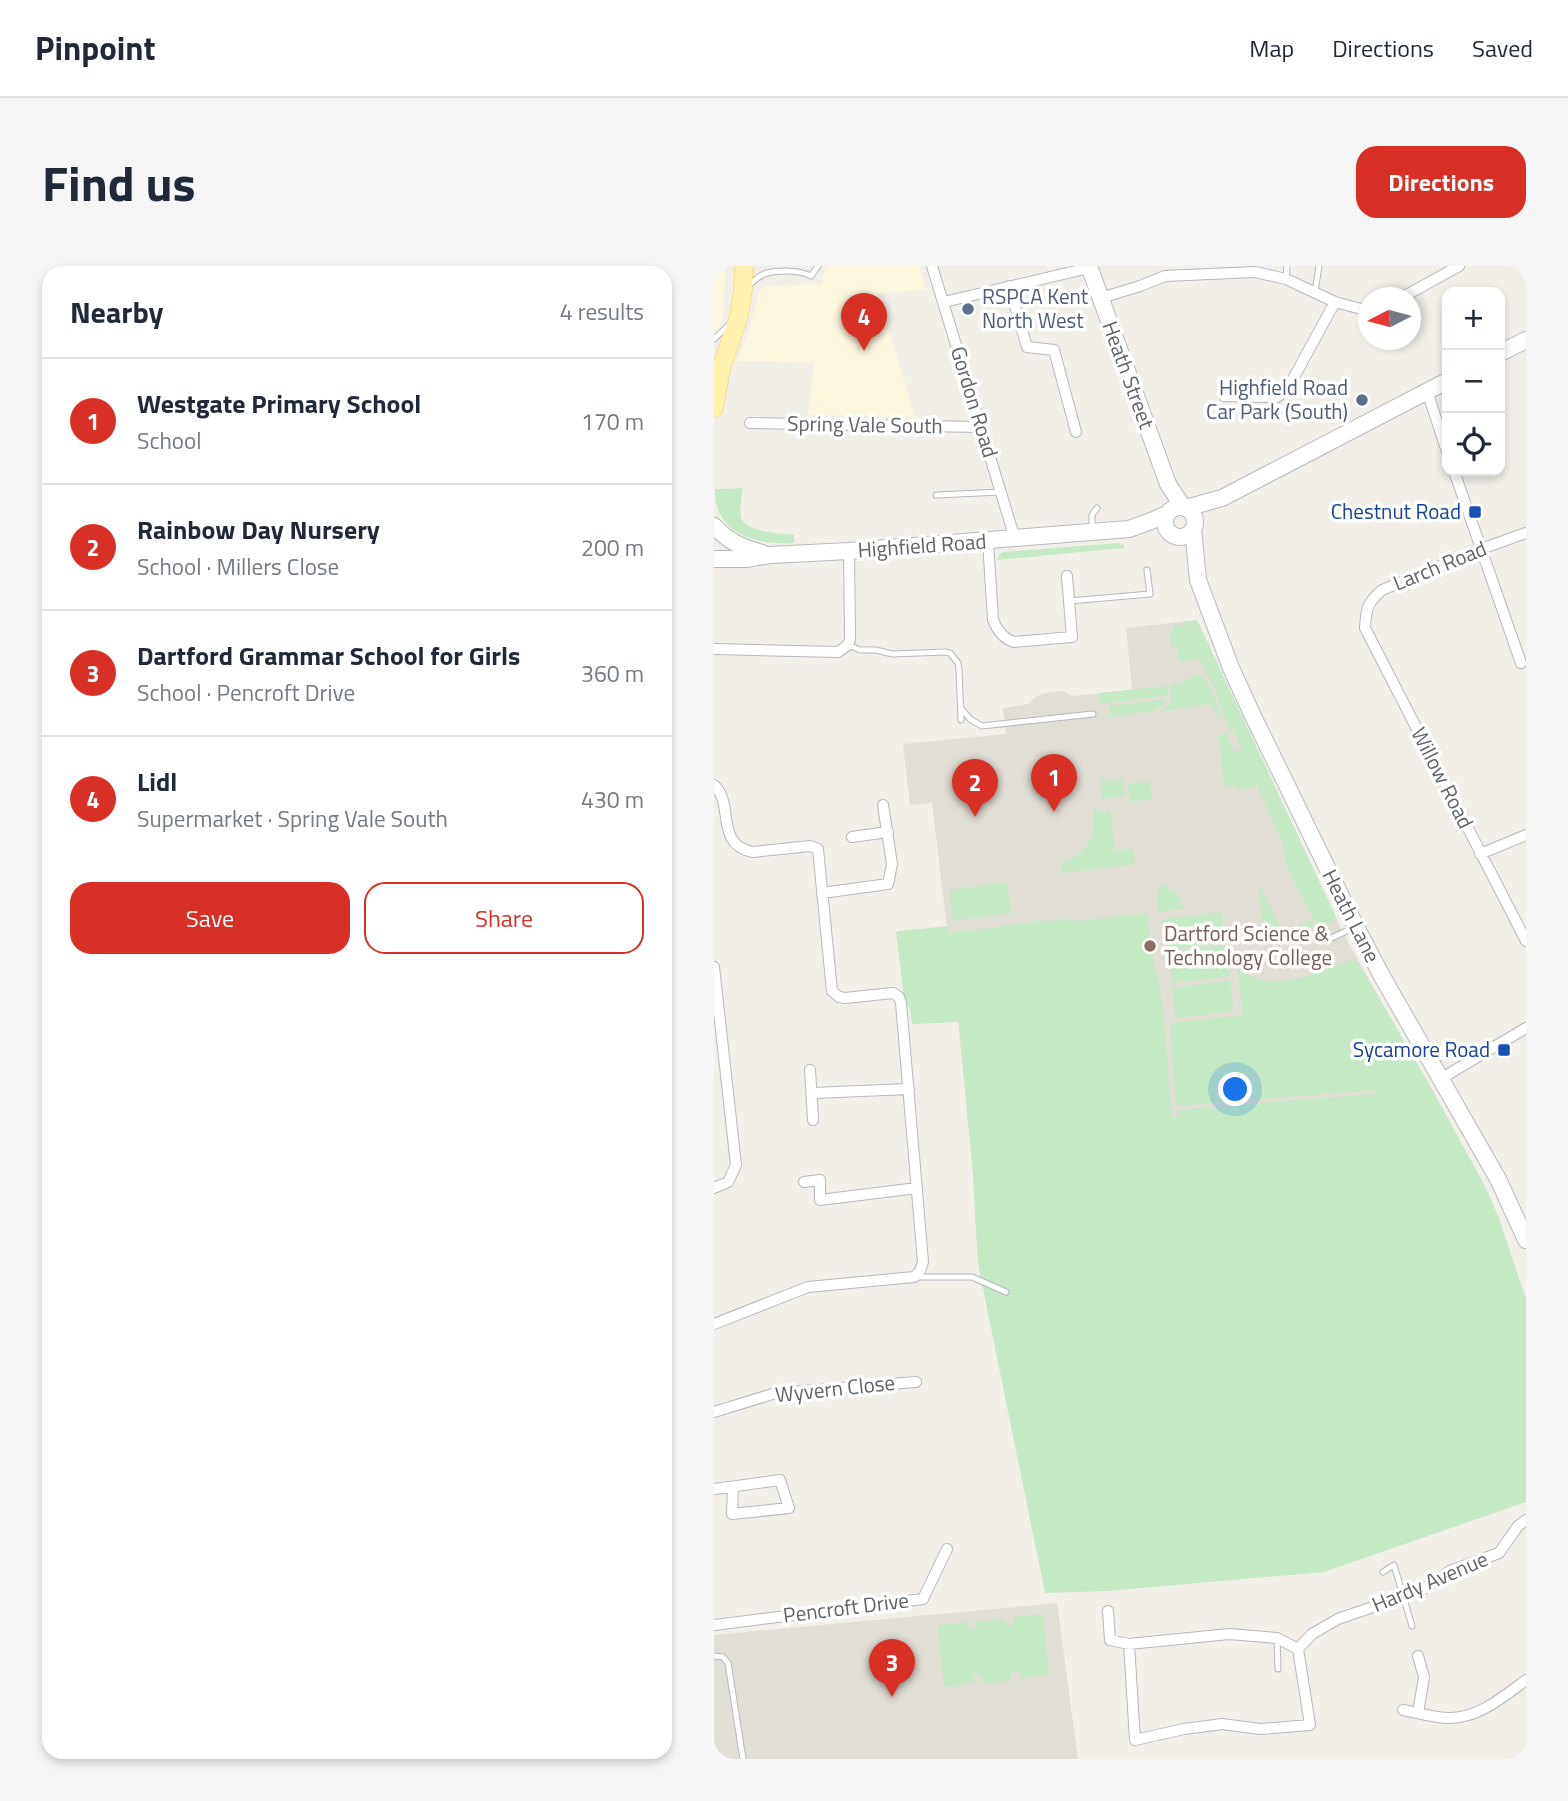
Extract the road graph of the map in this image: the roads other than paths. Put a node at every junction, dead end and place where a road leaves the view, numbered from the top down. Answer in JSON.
{"nodes":[{"id":1,"x":744,"y":266,"type":"edge"},
{"id":2,"x":769,"y":266,"type":"edge"},
{"id":3,"x":818,"y":266,"type":"edge"},
{"id":4,"x":932,"y":266,"type":"edge"},
{"id":5,"x":1287,"y":266,"type":"edge"},
{"id":6,"x":1319,"y":266,"type":"edge"},
{"id":7,"x":1459,"y":266,"type":"edge"},
{"id":8,"x":1089,"y":267,"type":"edge"},
{"id":9,"x":1255,"y":269,"type":"edge"},
{"id":10,"x":1164,"y":271,"type":"edge"},
{"id":11,"x":775,"y":272,"type":"junction"},
{"id":12,"x":1286,"y":279,"type":"junction"},
{"id":13,"x":1009,"y":286,"type":"junction"},
{"id":14,"x":1421,"y":287,"type":"edge"},
{"id":15,"x":743,"y":290,"type":"junction"},
{"id":16,"x":1315,"y":292,"type":"junction"},
{"id":17,"x":1101,"y":298,"type":"junction"},
{"id":18,"x":944,"y":302,"type":"junction"},
{"id":19,"x":1335,"y":302,"type":"junction"},
{"id":20,"x":1358,"y":308,"type":"edge"},
{"id":21,"x":739,"y":316,"type":"junction"},
{"id":22,"x":714,"y":338,"type":"edge"},
{"id":23,"x":1526,"y":340,"type":"edge"},
{"id":24,"x":1505,"y":351,"type":"edge"},
{"id":25,"x":1442,"y":384,"type":"edge"},
{"id":26,"x":1427,"y":391,"type":"junction"},
{"id":27,"x":1224,"y":396,"type":"dead end"},
{"id":28,"x":714,"y":408,"type":"edge"},
{"id":29,"x":750,"y":423,"type":"dead end"},
{"id":30,"x":979,"y":427,"type":"junction"},
{"id":31,"x":1076,"y":432,"type":"dead end"},
{"id":32,"x":1442,"y":437,"type":"edge"},
{"id":33,"x":1456,"y":476,"type":"edge"},
{"id":34,"x":1001,"y":492,"type":"junction"},
{"id":35,"x":936,"y":495,"type":"dead end"},
{"id":36,"x":1222,"y":498,"type":"junction"},
{"id":37,"x":1097,"y":508,"type":"dead end"},
{"id":38,"x":1176,"y":510,"type":"junction"},
{"id":39,"x":714,"y":526,"type":"edge"},
{"id":40,"x":1194,"y":527,"type":"junction"},
{"id":41,"x":1129,"y":529,"type":"junction"},
{"id":42,"x":1092,"y":532,"type":"junction"},
{"id":43,"x":1526,"y":533,"type":"edge"},
{"id":44,"x":1173,"y":535,"type":"junction"},
{"id":45,"x":1015,"y":539,"type":"junction"},
{"id":46,"x":988,"y":541,"type":"junction"},
{"id":47,"x":1481,"y":549,"type":"junction"},
{"id":48,"x":849,"y":551,"type":"junction"},
{"id":49,"x":770,"y":555,"type":"junction"},
{"id":50,"x":714,"y":558,"type":"edge"},
{"id":51,"x":1147,"y":570,"type":"dead end"},
{"id":52,"x":1067,"y":576,"type":"dead end"},
{"id":53,"x":1198,"y":580,"type":"junction"},
{"id":54,"x":1069,"y":601,"type":"junction"},
{"id":55,"x":1366,"y":613,"type":"joint"},
{"id":56,"x":848,"y":645,"type":"junction"},
{"id":57,"x":714,"y":649,"type":"edge"},
{"id":58,"x":1521,"y":663,"type":"dead end"},
{"id":59,"x":961,"y":708,"type":"junction"},
{"id":60,"x":1093,"y":714,"type":"dead end"},
{"id":61,"x":961,"y":720,"type":"dead end"},
{"id":62,"x":714,"y":785,"type":"edge"},
{"id":63,"x":883,"y":805,"type":"dead end"},
{"id":64,"x":888,"y":832,"type":"junction"},
{"id":65,"x":1526,"y":835,"type":"edge"},
{"id":66,"x":852,"y":837,"type":"dead end"},
{"id":67,"x":1480,"y":854,"type":"junction"},
{"id":68,"x":822,"y":893,"type":"junction"},
{"id":69,"x":1356,"y":926,"type":"junction"},
{"id":70,"x":1327,"y":940,"type":"dead end"},
{"id":71,"x":1526,"y":941,"type":"edge"},
{"id":72,"x":714,"y":967,"type":"edge"},
{"id":73,"x":1526,"y":1028,"type":"edge"},
{"id":74,"x":810,"y":1070,"type":"dead end"},
{"id":75,"x":1441,"y":1078,"type":"junction"},
{"id":76,"x":909,"y":1088,"type":"junction"},
{"id":77,"x":813,"y":1093,"type":"junction"},
{"id":78,"x":814,"y":1120,"type":"dead end"},
{"id":79,"x":804,"y":1182,"type":"dead end"},
{"id":80,"x":714,"y":1188,"type":"edge"},
{"id":81,"x":917,"y":1188,"type":"junction"},
{"id":82,"x":1526,"y":1240,"type":"edge"},
{"id":83,"x":914,"y":1277,"type":"junction"},
{"id":84,"x":1006,"y":1292,"type":"dead end"},
{"id":85,"x":714,"y":1324,"type":"edge"},
{"id":86,"x":916,"y":1382,"type":"dead end"},
{"id":87,"x":714,"y":1412,"type":"edge"},
{"id":88,"x":733,"y":1487,"type":"junction"},
{"id":89,"x":714,"y":1489,"type":"edge"},
{"id":90,"x":1526,"y":1520,"type":"edge"},
{"id":91,"x":947,"y":1549,"type":"dead end"},
{"id":92,"x":1383,"y":1572,"type":"dead end"},
{"id":93,"x":1403,"y":1597,"type":"junction"},
{"id":94,"x":1108,"y":1611,"type":"dead end"},
{"id":95,"x":714,"y":1625,"type":"edge"},
{"id":96,"x":1412,"y":1626,"type":"dead end"},
{"id":97,"x":1277,"y":1638,"type":"junction"},
{"id":98,"x":1129,"y":1644,"type":"junction"},
{"id":99,"x":1298,"y":1649,"type":"junction"},
{"id":100,"x":714,"y":1656,"type":"edge"},
{"id":101,"x":1418,"y":1656,"type":"dead end"},
{"id":102,"x":1278,"y":1669,"type":"dead end"},
{"id":103,"x":1526,"y":1680,"type":"edge"},
{"id":104,"x":1403,"y":1710,"type":"dead end"},
{"id":105,"x":1418,"y":1713,"type":"junction"},
{"id":106,"x":743,"y":1759,"type":"edge"}],
"edges":[{"from":1,"to":15,"type":"main road"},
{"from":2,"to":11,"type":"lane"},
{"from":3,"to":11,"type":"lane"},
{"from":4,"to":18,"type":"street","name":"Gordon Road"},
{"from":5,"to":12,"type":"lane"},
{"from":6,"to":16,"type":"lane"},
{"from":7,"to":14,"type":"street"},
{"from":8,"to":13,"type":"street"},
{"from":8,"to":17,"type":"street","name":"Heath Street"},
{"from":9,"to":10,"type":"street"},
{"from":9,"to":12,"type":"street"},
{"from":10,"to":17,"type":"street"},
{"from":11,"to":15,"type":"lane"},
{"from":12,"to":16,"type":"street"},
{"from":13,"to":18,"type":"street"},
{"from":13,"to":31,"type":"street"},
{"from":15,"to":21,"type":"main road"},
{"from":16,"to":19,"type":"street"},
{"from":17,"to":38,"type":"street","name":"Heath Street"},
{"from":18,"to":30,"type":"street","name":"Gordon Road"},
{"from":19,"to":20,"type":"street"},
{"from":19,"to":27,"type":"street"},
{"from":21,"to":22,"type":"lane"},
{"from":21,"to":28,"type":"main road"},
{"from":23,"to":24,"type":"street"},
{"from":25,"to":26,"type":"street"},
{"from":26,"to":32,"type":"street"},
{"from":26,"to":36,"type":"street"},
{"from":29,"to":30,"type":"street","name":"Spring Vale South"},
{"from":30,"to":34,"type":"street","name":"Gordon Road"},
{"from":33,"to":47,"type":"street"},
{"from":34,"to":35,"type":"lane"},
{"from":34,"to":45,"type":"street","name":"Gordon Road"},
{"from":36,"to":38,"type":"street","name":"Highfield Road"},
{"from":36,"to":40,"type":"street"},
{"from":37,"to":42,"type":"lane"},
{"from":38,"to":40,"type":"street"},
{"from":38,"to":41,"type":"street","name":"Highfield Road"},
{"from":38,"to":44,"type":"street"},
{"from":39,"to":49,"type":"street"},
{"from":40,"to":44,"type":"street"},
{"from":40,"to":53,"type":"street","name":"Heath Lane"},
{"from":41,"to":42,"type":"street","name":"Highfield Road"},
{"from":41,"to":44,"type":"street","name":"Highfield Road"},
{"from":42,"to":45,"type":"street","name":"Highfield Road"},
{"from":43,"to":47,"type":"street","name":"Larch Road"},
{"from":44,"to":53,"type":"street","name":"Heath Lane"},
{"from":45,"to":46,"type":"street","name":"Highfield Road"},
{"from":46,"to":48,"type":"street","name":"Highfield Road"},
{"from":46,"to":54,"type":"street"},
{"from":47,"to":55,"type":"street","name":"Larch Road"},
{"from":47,"to":58,"type":"street"},
{"from":48,"to":49,"type":"street","name":"Highfield Road"},
{"from":48,"to":56,"type":"street"},
{"from":49,"to":50,"type":"street","name":"Highfield Road"},
{"from":51,"to":54,"type":"lane"},
{"from":52,"to":54,"type":"street"},
{"from":53,"to":69,"type":"street","name":"Heath Lane"},
{"from":55,"to":67,"type":"street","name":"Willow Road"},
{"from":56,"to":57,"type":"street"},
{"from":56,"to":59,"type":"lane"},
{"from":59,"to":60,"type":"lane"},
{"from":59,"to":61,"type":"lane"},
{"from":62,"to":68,"type":"street"},
{"from":63,"to":64,"type":"street"},
{"from":64,"to":66,"type":"street"},
{"from":64,"to":68,"type":"street"},
{"from":65,"to":67,"type":"street"},
{"from":67,"to":71,"type":"street","name":"Willow Road"},
{"from":68,"to":76,"type":"street"},
{"from":69,"to":70,"type":"lane"},
{"from":69,"to":75,"type":"street","name":"Heath Lane"},
{"from":72,"to":80,"type":"street"},
{"from":73,"to":75,"type":"street"},
{"from":74,"to":77,"type":"street"},
{"from":75,"to":82,"type":"street","name":"Heath Lane"},
{"from":76,"to":77,"type":"street"},
{"from":76,"to":81,"type":"street"},
{"from":77,"to":78,"type":"street"},
{"from":79,"to":81,"type":"street"},
{"from":81,"to":83,"type":"street"},
{"from":83,"to":84,"type":"lane"},
{"from":83,"to":85,"type":"street"},
{"from":86,"to":87,"type":"street","name":"Wyvern Close"},
{"from":88,"to":88,"type":"street"},
{"from":88,"to":89,"type":"street"},
{"from":90,"to":93,"type":"street","name":"Hardy Avenue"},
{"from":91,"to":95,"type":"street","name":"Pencroft Drive"},
{"from":92,"to":93,"type":"lane"},
{"from":93,"to":96,"type":"lane"},
{"from":93,"to":99,"type":"street","name":"Hardy Avenue"},
{"from":94,"to":98,"type":"street"},
{"from":97,"to":98,"type":"street"},
{"from":97,"to":99,"type":"street"},
{"from":97,"to":102,"type":"lane"},
{"from":98,"to":99,"type":"street"},
{"from":100,"to":106,"type":"lane"},
{"from":101,"to":105,"type":"street"},
{"from":103,"to":105,"type":"street"},
{"from":104,"to":105,"type":"street"}]}
